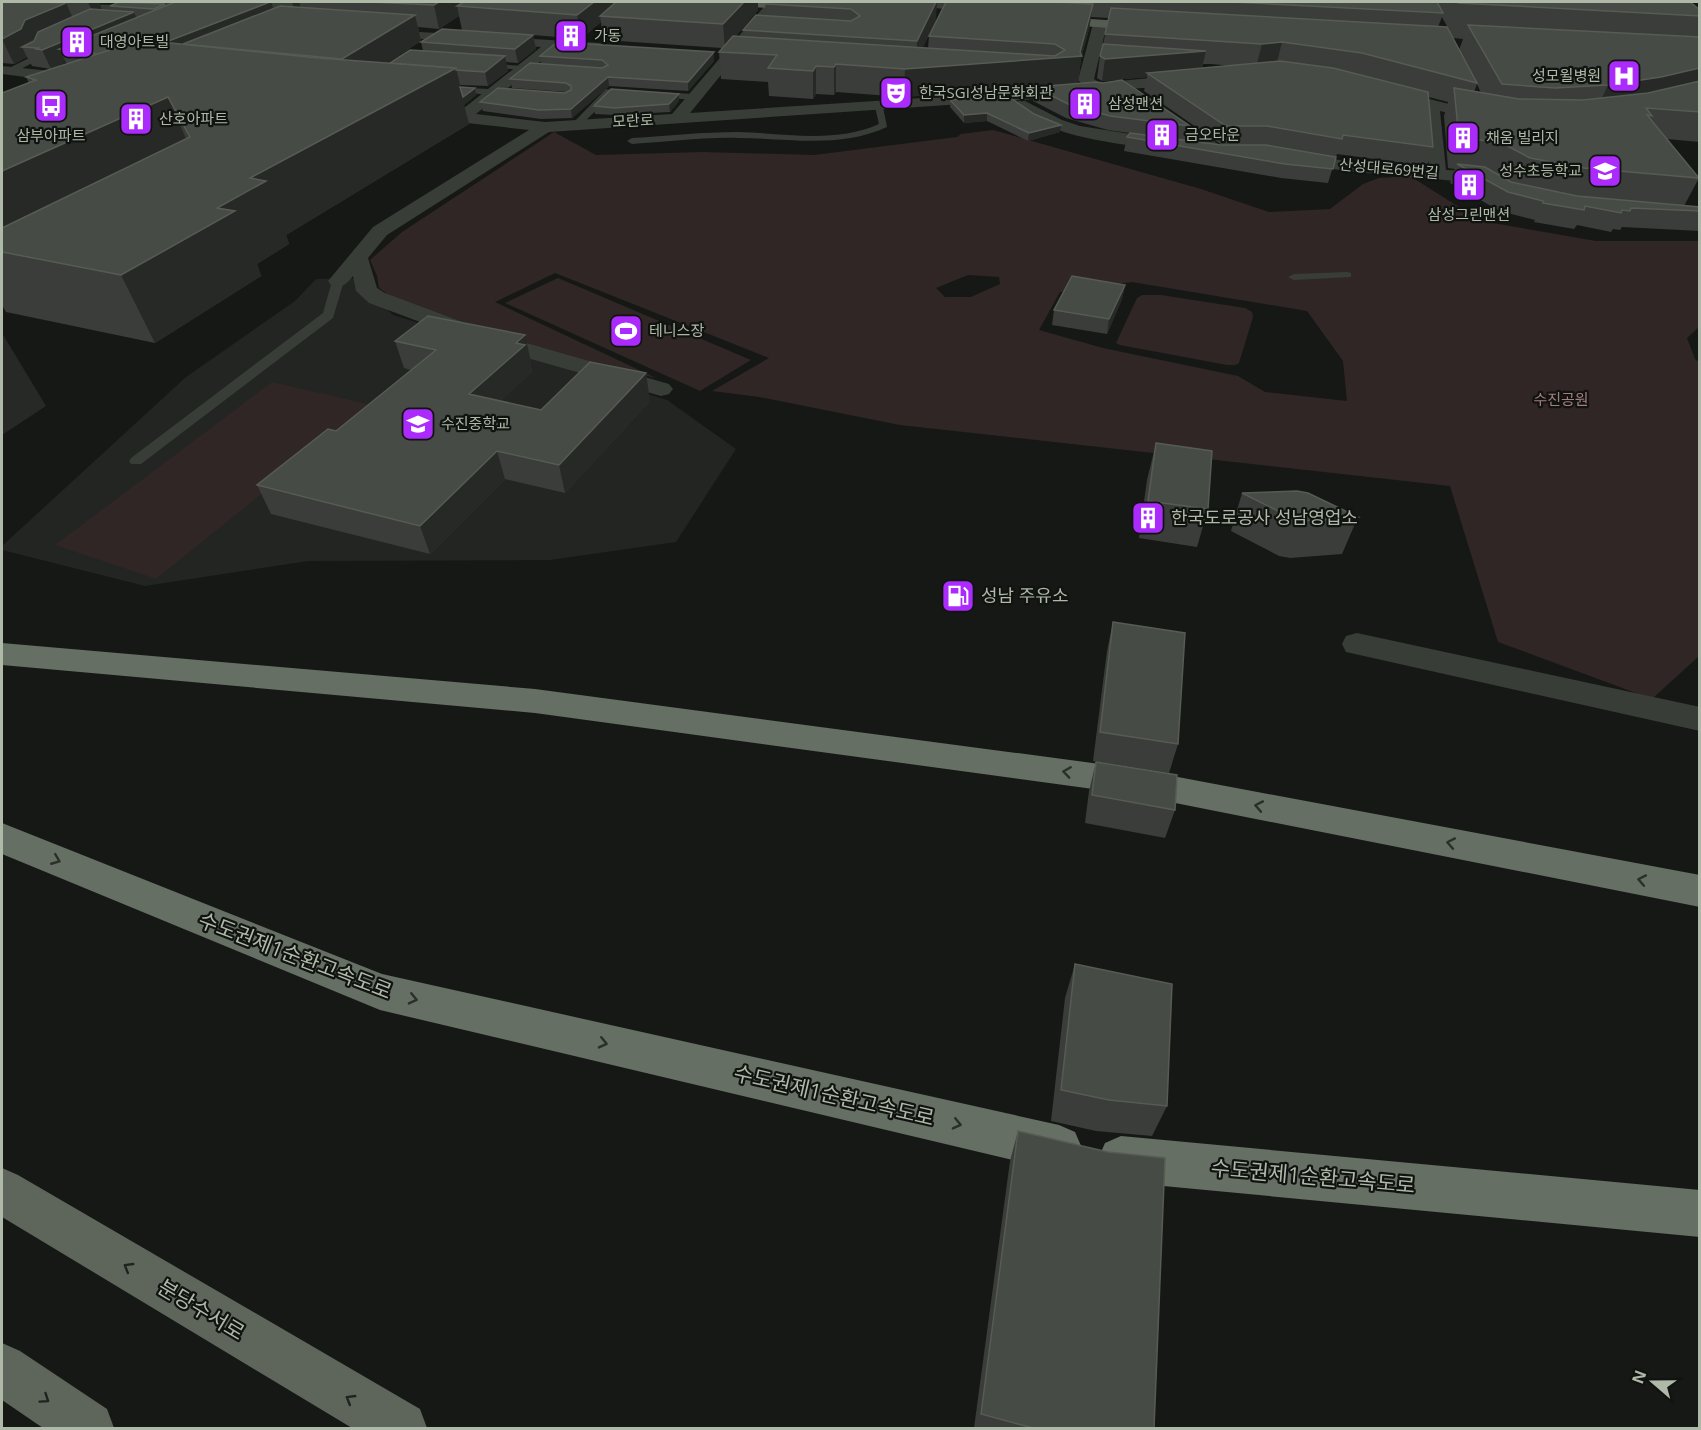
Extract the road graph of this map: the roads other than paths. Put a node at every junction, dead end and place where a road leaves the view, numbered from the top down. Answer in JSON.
{"nodes":[{"id":1,"x":144,"y":2,"type":"edge"},
{"id":2,"x":733,"y":2,"type":"edge"},
{"id":3,"x":2,"y":4,"type":"edge"},
{"id":4,"x":773,"y":4,"type":"junction"},
{"id":5,"x":819,"y":7,"type":"edge"},
{"id":6,"x":127,"y":9,"type":"junction"},
{"id":7,"x":172,"y":11,"type":"edge"},
{"id":8,"x":108,"y":19,"type":"edge"},
{"id":9,"x":1100,"y":24,"type":"junction"},
{"id":10,"x":458,"y":25,"type":"dead end"},
{"id":11,"x":752,"y":29,"type":"junction"},
{"id":12,"x":774,"y":30,"type":"edge"},
{"id":13,"x":362,"y":31,"type":"edge"},
{"id":14,"x":601,"y":32,"type":"edge"},
{"id":15,"x":440,"y":37,"type":"junction"},
{"id":16,"x":51,"y":44,"type":"edge"},
{"id":17,"x":554,"y":44,"type":"junction"},
{"id":18,"x":585,"y":46,"type":"junction"},
{"id":19,"x":423,"y":48,"type":"edge"},
{"id":20,"x":617,"y":48,"type":"edge"},
{"id":21,"x":707,"y":54,"type":"edge"},
{"id":22,"x":729,"y":56,"type":"junction"},
{"id":23,"x":753,"y":57,"type":"edge"},
{"id":24,"x":477,"y":64,"type":"edge"},
{"id":25,"x":67,"y":66,"type":"edge"},
{"id":26,"x":524,"y":68,"type":"junction"},
{"id":27,"x":547,"y":69,"type":"edge"},
{"id":28,"x":39,"y":74,"type":"junction"},
{"id":29,"x":6,"y":76,"type":"edge"},
{"id":30,"x":1053,"y":77,"type":"edge"},
{"id":31,"x":1204,"y":78,"type":"edge"},
{"id":32,"x":92,"y":80,"type":"edge"},
{"id":33,"x":1086,"y":80,"type":"junction"},
{"id":34,"x":1125,"y":87,"type":"junction"},
{"id":35,"x":438,"y":88,"type":"dead end"},
{"id":36,"x":1367,"y":88,"type":"edge"},
{"id":37,"x":1100,"y":90,"type":"junction"},
{"id":38,"x":494,"y":92,"type":"junction"},
{"id":39,"x":620,"y":92,"type":"edge"},
{"id":40,"x":641,"y":93,"type":"edge"},
{"id":41,"x":525,"y":94,"type":"edge"},
{"id":42,"x":695,"y":97,"type":"junction"},
{"id":43,"x":1012,"y":97,"type":"junction"},
{"id":44,"x":1474,"y":99,"type":"edge"},
{"id":45,"x":1432,"y":106,"type":"junction"},
{"id":46,"x":879,"y":107,"type":"junction"},
{"id":47,"x":403,"y":111,"type":"edge"},
{"id":48,"x":463,"y":116,"type":"junction"},
{"id":49,"x":1484,"y":118,"type":"junction"},
{"id":50,"x":676,"y":119,"type":"junction"},
{"id":51,"x":1501,"y":120,"type":"edge"},
{"id":52,"x":577,"y":124,"type":"junction"},
{"id":53,"x":545,"y":127,"type":"junction"},
{"id":54,"x":632,"y":141,"type":"dead end"},
{"id":55,"x":1218,"y":152,"type":"junction"},
{"id":56,"x":1240,"y":152,"type":"edge"},
{"id":57,"x":1273,"y":153,"type":"edge"},
{"id":58,"x":1438,"y":173,"type":"junction"},
{"id":59,"x":1510,"y":194,"type":"edge"},
{"id":60,"x":358,"y":258,"type":"junction"},
{"id":61,"x":1347,"y":275,"type":"dead end"},
{"id":62,"x":1294,"y":277,"type":"dead end"},
{"id":63,"x":338,"y":281,"type":"joint"},
{"id":64,"x":661,"y":390,"type":"dead end"},
{"id":65,"x":136,"y":461,"type":"dead end"},
{"id":66,"x":1357,"y":644,"type":"dead end"},
{"id":67,"x":2,"y":654,"type":"edge"},
{"id":68,"x":1700,"y":719,"type":"edge"},
{"id":69,"x":2,"y":838,"type":"edge"},
{"id":70,"x":1700,"y":891,"type":"edge"},
{"id":71,"x":2,"y":1191,"type":"edge"},
{"id":72,"x":1700,"y":1214,"type":"edge"},
{"id":73,"x":2,"y":1369,"type":"edge"},
{"id":74,"x":88,"y":1428,"type":"edge"},
{"id":75,"x":401,"y":1428,"type":"edge"}],
"edges":[{"from":1,"to":6,"type":"lane"},
{"from":2,"to":4,"type":"main road"},
{"from":3,"to":6,"type":"street"},
{"from":4,"to":5,"type":"main road"},
{"from":4,"to":11,"type":"street"},
{"from":6,"to":7,"type":"street"},
{"from":6,"to":8,"type":"lane"},
{"from":9,"to":9,"type":"main road"},
{"from":9,"to":33,"type":"street"},
{"from":10,"to":15,"type":"street"},
{"from":11,"to":12,"type":"street"},
{"from":11,"to":22,"type":"street"},
{"from":13,"to":15,"type":"street"},
{"from":14,"to":18,"type":"street"},
{"from":15,"to":17,"type":"street"},
{"from":15,"to":19,"type":"street"},
{"from":16,"to":29,"type":"lane"},
{"from":17,"to":18,"type":"street"},
{"from":17,"to":26,"type":"street"},
{"from":18,"to":20,"type":"street"},
{"from":21,"to":22,"type":"street"},
{"from":22,"to":23,"type":"street"},
{"from":22,"to":42,"type":"street"},
{"from":24,"to":26,"type":"lane"},
{"from":25,"to":28,"type":"lane"},
{"from":26,"to":27,"type":"lane"},
{"from":26,"to":38,"type":"street"},
{"from":28,"to":29,"type":"street"},
{"from":28,"to":32,"type":"street"},
{"from":30,"to":33,"type":"street"},
{"from":31,"to":34,"type":"street","name":"모란로"},
{"from":33,"to":37,"type":"street"},
{"from":34,"to":37,"type":"street","name":"모란로"},
{"from":34,"to":55,"type":"street"},
{"from":35,"to":38,"type":"lane"},
{"from":36,"to":45,"type":"street"},
{"from":37,"to":43,"type":"street","name":"모란로"},
{"from":38,"to":41,"type":"lane"},
{"from":38,"to":48,"type":"street"},
{"from":39,"to":52,"type":"lane"},
{"from":40,"to":42,"type":"lane"},
{"from":42,"to":50,"type":"street"},
{"from":43,"to":46,"type":"street","name":"모란로"},
{"from":43,"to":55,"type":"street"},
{"from":44,"to":49,"type":"street"},
{"from":45,"to":49,"type":"street"},
{"from":45,"to":58,"type":"street"},
{"from":46,"to":50,"type":"street","name":"모란로"},
{"from":46,"to":54,"type":"lane"},
{"from":47,"to":48,"type":"street","name":"모란로"},
{"from":48,"to":53,"type":"street","name":"모란로"},
{"from":49,"to":51,"type":"street"},
{"from":50,"to":52,"type":"street","name":"모란로"},
{"from":52,"to":53,"type":"street","name":"모란로"},
{"from":53,"to":60,"type":"street"},
{"from":55,"to":56,"type":"street"},
{"from":57,"to":58,"type":"street","name":"산성대로69번길"},
{"from":58,"to":59,"type":"street","name":"산성대로69번길"},
{"from":60,"to":63,"type":"street"},
{"from":60,"to":64,"type":"street"},
{"from":61,"to":62,"type":"lane"},
{"from":63,"to":65,"type":"lane"},
{"from":66,"to":68,"type":"street"},
{"from":70,"to":67,"type":"highway","one_way":true},
{"from":69,"to":72,"type":"highway","name":"수도권제1순환고속도로","one_way":true},
{"from":75,"to":71,"type":"highway","name":"분당수서로","one_way":true},
{"from":73,"to":74,"type":"highway","one_way":true}]}
